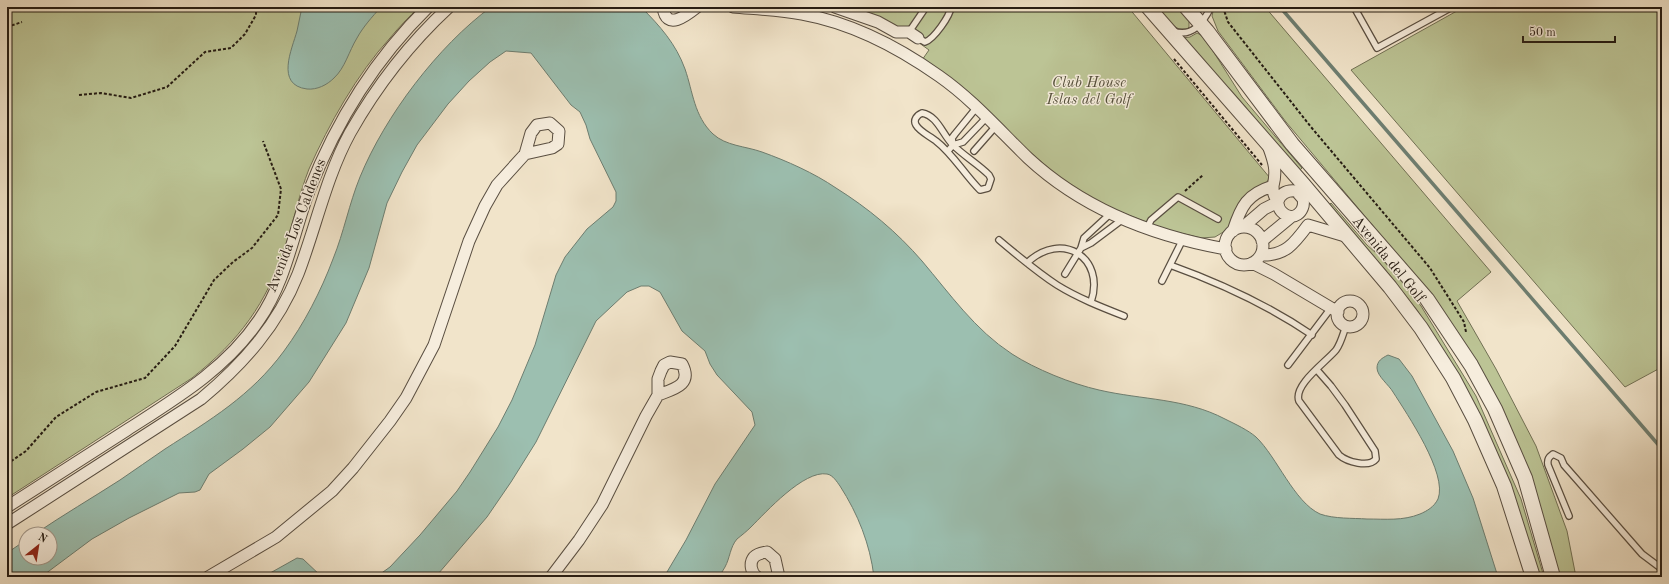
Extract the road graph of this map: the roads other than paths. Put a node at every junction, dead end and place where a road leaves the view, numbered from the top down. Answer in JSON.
{"nodes":[{"id":1,"x":428,"y":7,"type":"edge"},
{"id":2,"x":449,"y":7,"type":"edge"},
{"id":3,"x":663,"y":7,"type":"edge"},
{"id":4,"x":697,"y":7,"type":"edge"},
{"id":5,"x":733,"y":7,"type":"edge"},
{"id":6,"x":835,"y":7,"type":"edge"},
{"id":7,"x":926,"y":7,"type":"edge"},
{"id":8,"x":951,"y":7,"type":"edge"},
{"id":9,"x":1148,"y":7,"type":"edge"},
{"id":10,"x":1186,"y":7,"type":"edge"},
{"id":11,"x":1211,"y":7,"type":"edge"},
{"id":12,"x":1354,"y":7,"type":"edge"},
{"id":13,"x":1452,"y":7,"type":"edge"},
{"id":14,"x":1201,"y":24,"type":"junction"},
{"id":15,"x":1164,"y":26,"type":"junction"},
{"id":16,"x":913,"y":35,"type":"junction"},
{"id":17,"x":977,"y":108,"type":"junction"},
{"id":18,"x":987,"y":117,"type":"junction"},
{"id":19,"x":996,"y":126,"type":"junction"},
{"id":20,"x":953,"y":144,"type":"junction"},
{"id":21,"x":1267,"y":144,"type":"junction"},
{"id":22,"x":948,"y":151,"type":"junction"},
{"id":23,"x":974,"y":151,"type":"dead end"},
{"id":24,"x":525,"y":154,"type":"dead end"},
{"id":25,"x":1317,"y":172,"type":"junction"},
{"id":26,"x":1273,"y":186,"type":"junction"},
{"id":27,"x":1297,"y":187,"type":"junction"},
{"id":28,"x":1331,"y":188,"type":"junction"},
{"id":29,"x":1278,"y":202,"type":"junction"},
{"id":30,"x":1310,"y":203,"type":"junction"},
{"id":31,"x":1110,"y":214,"type":"junction"},
{"id":32,"x":1292,"y":217,"type":"junction"},
{"id":33,"x":1123,"y":219,"type":"junction"},
{"id":34,"x":1218,"y":219,"type":"dead end"},
{"id":35,"x":1308,"y":225,"type":"junction"},
{"id":36,"x":1146,"y":229,"type":"junction"},
{"id":37,"x":1238,"y":229,"type":"junction"},
{"id":38,"x":1346,"y":236,"type":"junction"},
{"id":39,"x":999,"y":240,"type":"dead end"},
{"id":40,"x":1183,"y":240,"type":"junction"},
{"id":41,"x":1262,"y":241,"type":"junction"},
{"id":42,"x":1081,"y":248,"type":"junction"},
{"id":43,"x":1226,"y":249,"type":"junction"},
{"id":44,"x":1077,"y":254,"type":"junction"},
{"id":45,"x":1260,"y":255,"type":"junction"},
{"id":46,"x":1027,"y":263,"type":"junction"},
{"id":47,"x":1252,"y":263,"type":"junction"},
{"id":48,"x":1170,"y":265,"type":"junction"},
{"id":49,"x":1065,"y":274,"type":"dead end"},
{"id":50,"x":1162,"y":281,"type":"dead end"},
{"id":51,"x":1090,"y":302,"type":"junction"},
{"id":52,"x":1334,"y":310,"type":"junction"},
{"id":53,"x":1124,"y":316,"type":"dead end"},
{"id":54,"x":1346,"y":326,"type":"junction"},
{"id":55,"x":1312,"y":335,"type":"junction"},
{"id":56,"x":1288,"y":365,"type":"dead end"},
{"id":57,"x":1317,"y":370,"type":"junction"},
{"id":58,"x":658,"y":395,"type":"dead end"},
{"id":59,"x":7,"y":507,"type":"edge"},
{"id":60,"x":1569,"y":516,"type":"dead end"},
{"id":61,"x":7,"y":524,"type":"edge"},
{"id":62,"x":1662,"y":569,"type":"edge"},
{"id":63,"x":208,"y":577,"type":"edge"},
{"id":64,"x":551,"y":577,"type":"edge"},
{"id":65,"x":757,"y":577,"type":"edge"},
{"id":66,"x":779,"y":577,"type":"edge"},
{"id":67,"x":1533,"y":577,"type":"edge"},
{"id":68,"x":1553,"y":577,"type":"edge"}],
"edges":[{"from":1,"to":59,"type":"street","name":"Avenida Los Caldenes"},
{"from":2,"to":61,"type":"street","name":"Avenida Los Caldenes"},
{"from":3,"to":4,"type":"street"},
{"from":5,"to":17,"type":"street"},
{"from":6,"to":16,"type":"street"},
{"from":7,"to":16,"type":"lane"},
{"from":8,"to":16,"type":"lane"},
{"from":9,"to":15,"type":"street","name":"Avenida del Golf"},
{"from":10,"to":14,"type":"street","name":"Avenida del Golf"},
{"from":11,"to":14,"type":"lane"},
{"from":12,"to":13,"type":"lane"},
{"from":14,"to":15,"type":"lane"},
{"from":14,"to":25,"type":"street","name":"Avenida del Golf"},
{"from":15,"to":21,"type":"street","name":"Avenida del Golf"},
{"from":17,"to":18,"type":"street"},
{"from":17,"to":20,"type":"lane"},
{"from":18,"to":19,"type":"street"},
{"from":18,"to":20,"type":"lane"},
{"from":19,"to":23,"type":"lane"},
{"from":19,"to":31,"type":"street"},
{"from":20,"to":22,"type":"lane"},
{"from":20,"to":22,"type":"lane"},
{"from":20,"to":22,"type":"lane"},
{"from":21,"to":26,"type":"street"},
{"from":21,"to":27,"type":"street","name":"Avenida del Golf"},
{"from":24,"to":63,"type":"street"},
{"from":25,"to":27,"type":"street"},
{"from":25,"to":28,"type":"street","name":"Avenida del Golf"},
{"from":26,"to":29,"type":"street"},
{"from":26,"to":37,"type":"street"},
{"from":27,"to":29,"type":"street"},
{"from":27,"to":30,"type":"street","name":"Avenida del Golf"},
{"from":28,"to":30,"type":"street"},
{"from":28,"to":68,"type":"street","name":"Avenida del Golf"},
{"from":29,"to":32,"type":"street"},
{"from":29,"to":37,"type":"street"},
{"from":30,"to":32,"type":"street"},
{"from":30,"to":38,"type":"street","name":"Avenida del Golf"},
{"from":31,"to":33,"type":"street"},
{"from":31,"to":42,"type":"lane"},
{"from":32,"to":35,"type":"street"},
{"from":32,"to":41,"type":"street"},
{"from":33,"to":36,"type":"street"},
{"from":33,"to":42,"type":"lane"},
{"from":34,"to":36,"type":"lane"},
{"from":35,"to":38,"type":"street"},
{"from":35,"to":45,"type":"street"},
{"from":36,"to":40,"type":"street"},
{"from":37,"to":41,"type":"street"},
{"from":37,"to":43,"type":"street"},
{"from":38,"to":67,"type":"street","name":"Avenida del Golf"},
{"from":39,"to":46,"type":"lane"},
{"from":40,"to":43,"type":"street"},
{"from":40,"to":48,"type":"lane"},
{"from":41,"to":45,"type":"street"},
{"from":42,"to":44,"type":"lane"},
{"from":43,"to":47,"type":"street"},
{"from":44,"to":46,"type":"lane"},
{"from":44,"to":49,"type":"lane"},
{"from":44,"to":51,"type":"lane"},
{"from":45,"to":47,"type":"street"},
{"from":46,"to":51,"type":"lane"},
{"from":47,"to":52,"type":"street"},
{"from":48,"to":50,"type":"lane"},
{"from":48,"to":55,"type":"lane"},
{"from":51,"to":53,"type":"lane"},
{"from":52,"to":54,"type":"street"},
{"from":52,"to":54,"type":"street"},
{"from":52,"to":55,"type":"lane"},
{"from":54,"to":57,"type":"lane"},
{"from":55,"to":56,"type":"lane"},
{"from":57,"to":57,"type":"lane"},
{"from":58,"to":64,"type":"street"},
{"from":60,"to":62,"type":"lane"},
{"from":65,"to":66,"type":"street"}]}
